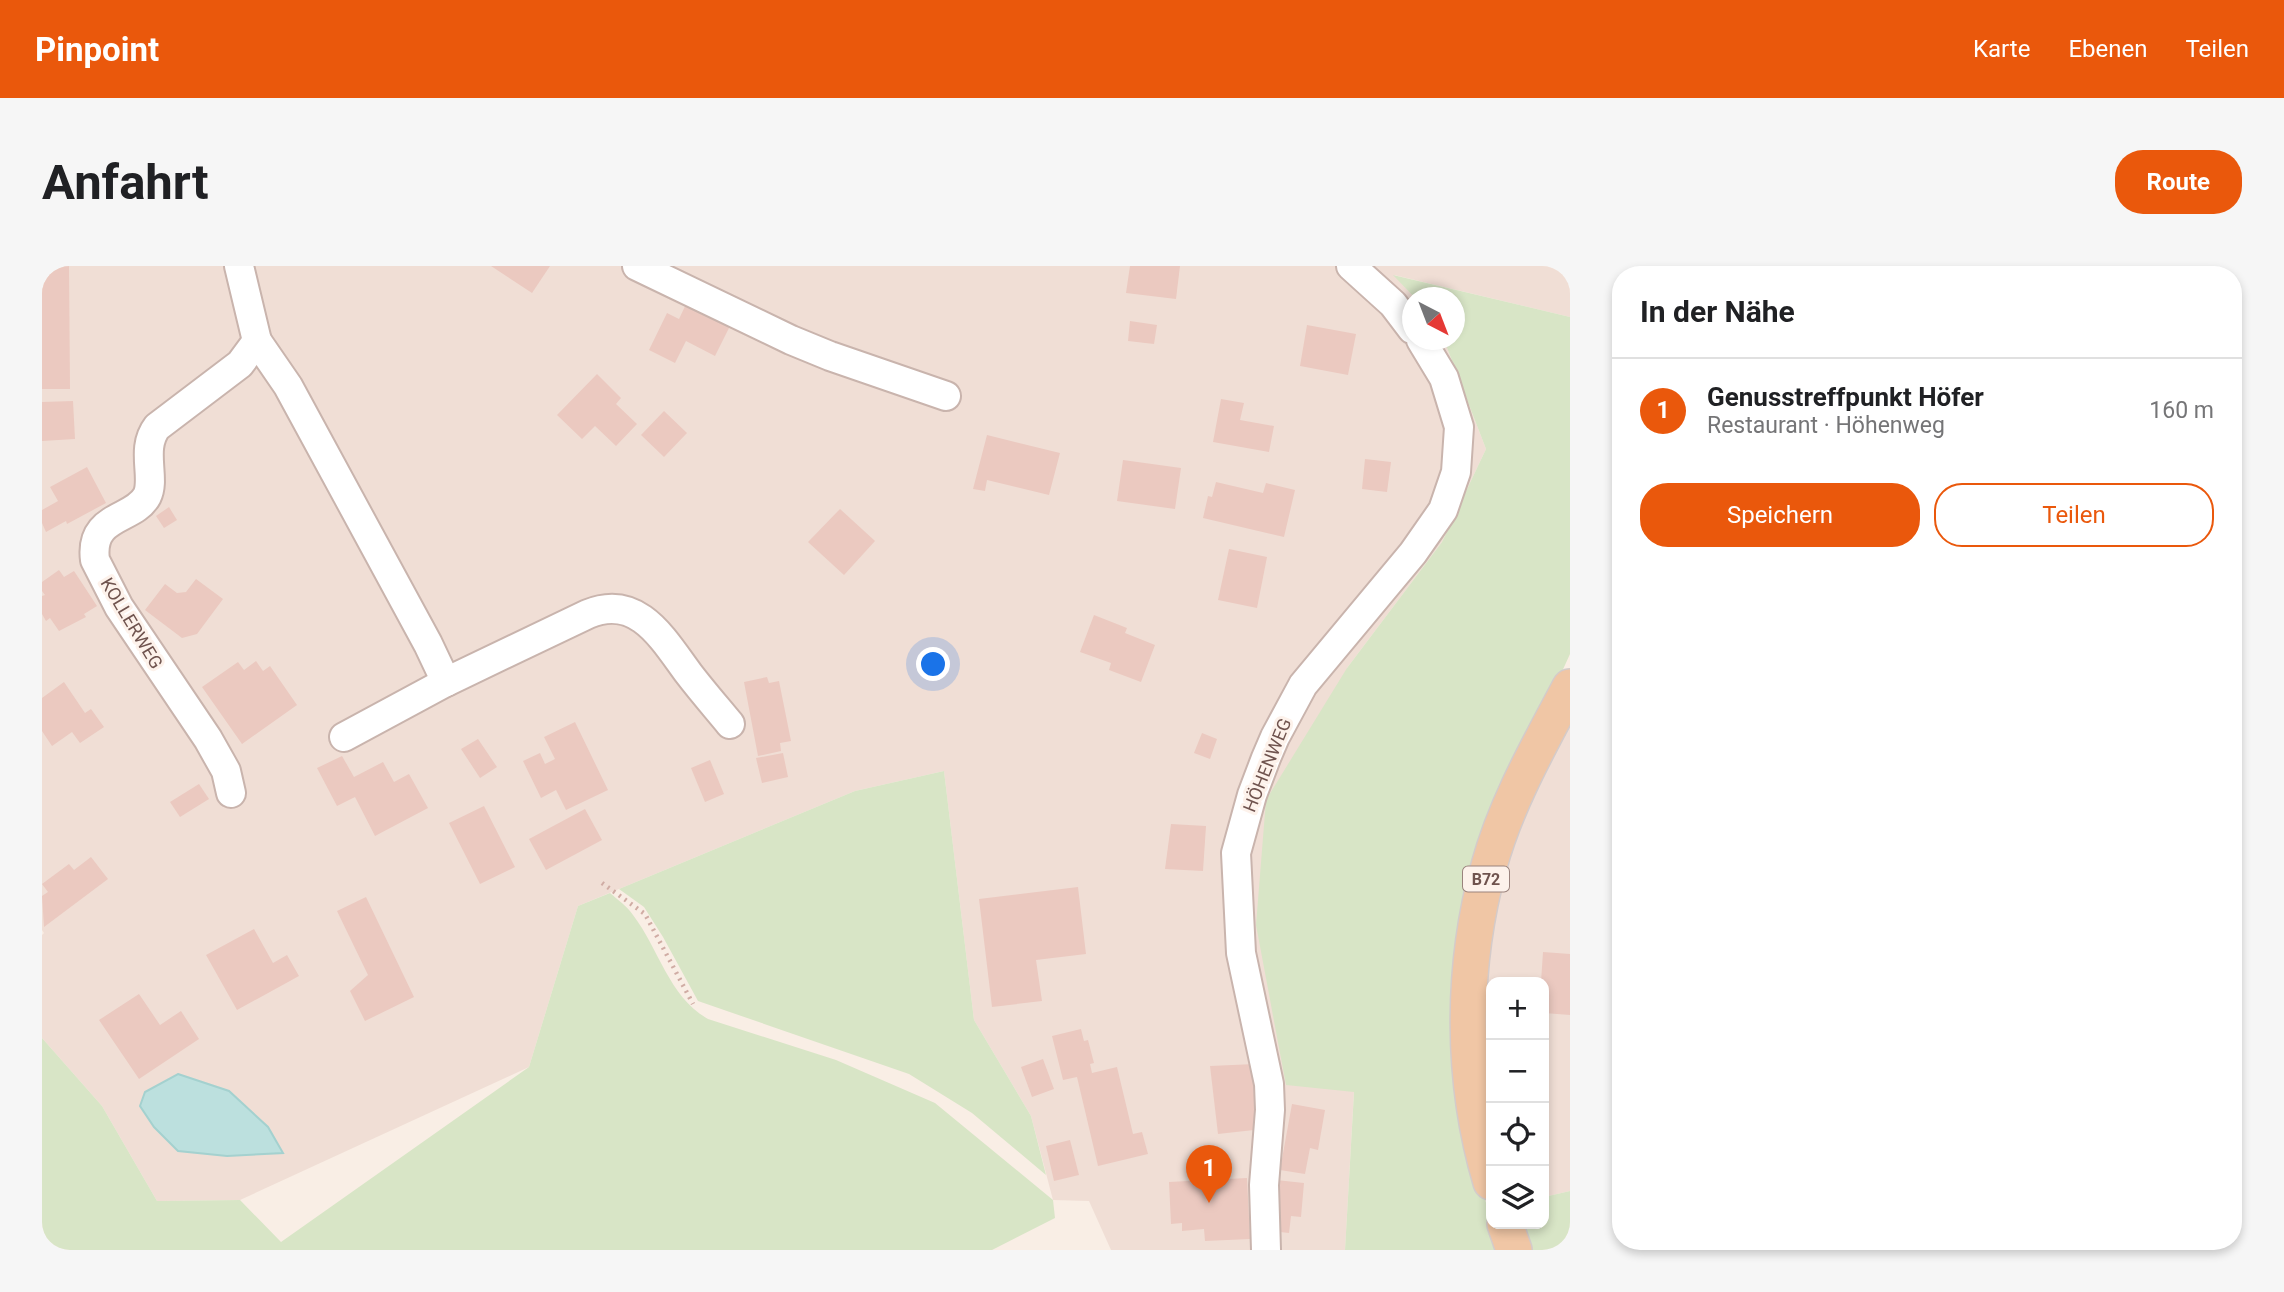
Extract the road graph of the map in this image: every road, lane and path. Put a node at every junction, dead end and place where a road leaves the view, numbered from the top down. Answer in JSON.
{"nodes":[{"id":1,"x":239,"y":266,"type":"edge"},
{"id":2,"x":637,"y":266,"type":"edge"},
{"id":3,"x":1351,"y":266,"type":"edge"},
{"id":4,"x":1402,"y":316,"type":"edge"},
{"id":5,"x":257,"y":341,"type":"junction"},
{"id":6,"x":1427,"y":350,"type":"edge"},
{"id":7,"x":946,"y":396,"type":"dead end"},
{"id":8,"x":446,"y":682,"type":"junction"},
{"id":9,"x":1570,"y":687,"type":"edge"},
{"id":10,"x":730,"y":724,"type":"dead end"},
{"id":11,"x":344,"y":737,"type":"dead end"},
{"id":12,"x":232,"y":793,"type":"dead end"},
{"id":13,"x":602,"y":883,"type":"dead end"},
{"id":14,"x":693,"y":1004,"type":"dead end"},
{"id":15,"x":1486,"y":1166,"type":"edge"},
{"id":16,"x":1507,"y":1229,"type":"edge"},
{"id":17,"x":1266,"y":1250,"type":"edge"},
{"id":18,"x":1514,"y":1250,"type":"edge"}],
"edges":[{"from":1,"to":5,"type":"street"},
{"from":2,"to":7,"type":"street"},
{"from":3,"to":4,"type":"street"},
{"from":5,"to":8,"type":"street"},
{"from":5,"to":12,"type":"street","name":"KOLLERWEG"},
{"from":6,"to":17,"type":"street","name":"HÖHENWEG"},
{"from":8,"to":10,"type":"street"},
{"from":8,"to":11,"type":"street"},
{"from":9,"to":15,"type":"main road","number":"B72"},
{"from":13,"to":14,"type":"path"},
{"from":16,"to":18,"type":"main road"}]}
